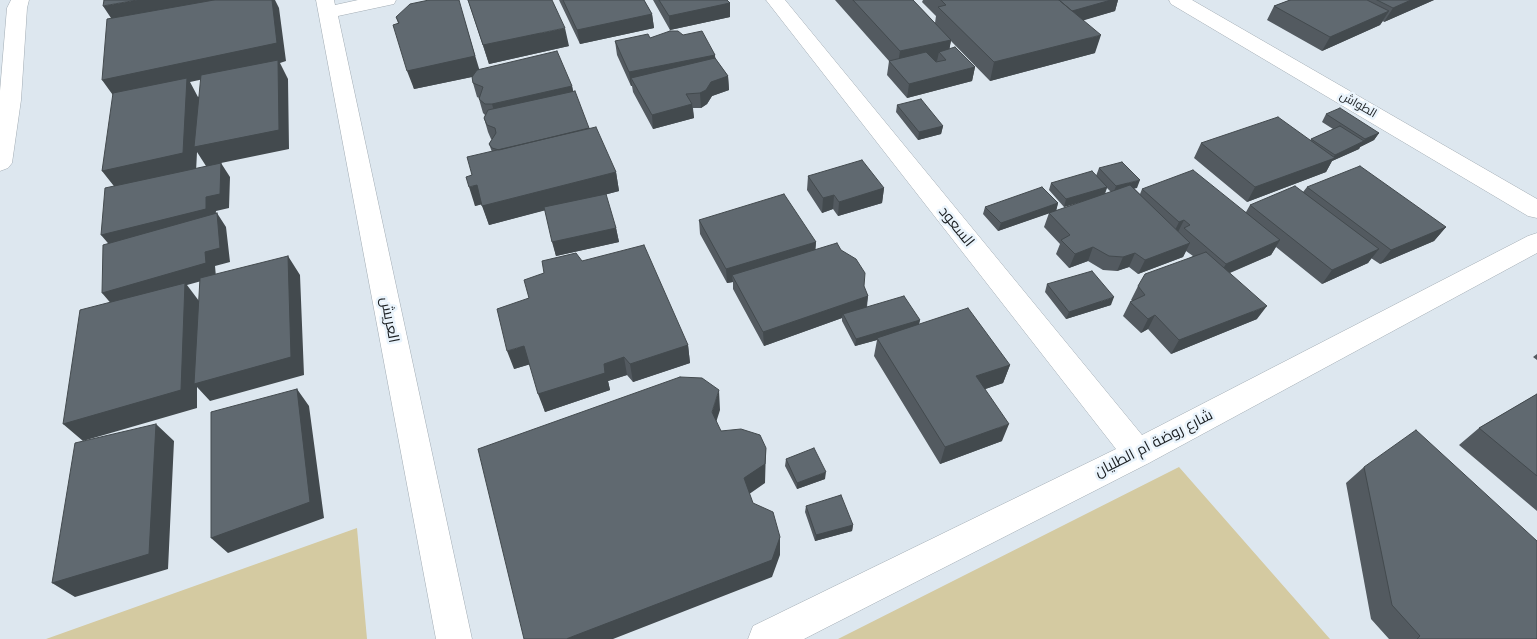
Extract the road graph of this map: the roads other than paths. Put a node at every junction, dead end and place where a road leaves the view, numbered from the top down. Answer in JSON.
{"nodes":[{"id":1,"x":20,"y":0,"type":"edge"},
{"id":2,"x":387,"y":0,"type":"edge"},
{"id":3,"x":775,"y":0,"type":"edge"},
{"id":4,"x":1178,"y":0,"type":"edge"},
{"id":5,"x":326,"y":6,"type":"edge"},
{"id":6,"x":0,"y":164,"type":"edge"},
{"id":7,"x":1537,"y":210,"type":"edge"},
{"id":8,"x":1537,"y":242,"type":"edge"},
{"id":9,"x":1138,"y":453,"type":"junction"},
{"id":10,"x":454,"y":639,"type":"edge"},
{"id":11,"x":766,"y":639,"type":"edge"}],
"edges":[{"from":1,"to":6,"type":"street"},
{"from":2,"to":5,"type":"street"},
{"from":3,"to":9,"type":"street","name":"السعود"},
{"from":4,"to":7,"type":"street","name":"الطواش"},
{"from":5,"to":10,"type":"street","name":"العريش"},
{"from":8,"to":9,"type":"street","name":"شارع روضة ام الطليان"},
{"from":9,"to":11,"type":"street","name":"شارع روضة ام الطليان"}]}
